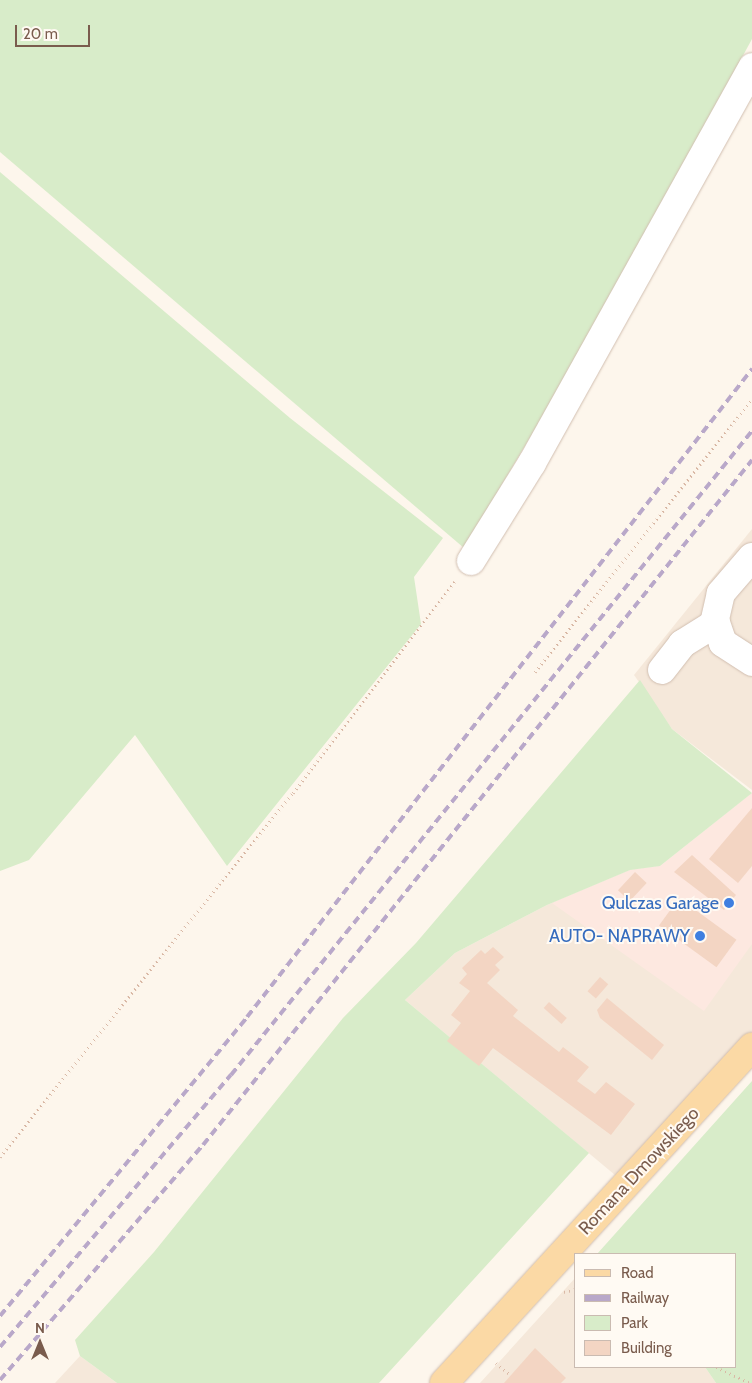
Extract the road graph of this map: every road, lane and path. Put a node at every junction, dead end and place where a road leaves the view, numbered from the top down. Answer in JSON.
{"nodes":[{"id":1,"x":752,"y":66,"type":"edge"},
{"id":2,"x":752,"y":399,"type":"edge"},
{"id":3,"x":752,"y":557,"type":"edge"},
{"id":4,"x":471,"y":561,"type":"joint"},
{"id":5,"x":716,"y":623,"type":"junction"},
{"id":6,"x":752,"y":662,"type":"edge"},
{"id":7,"x":662,"y":670,"type":"dead end"},
{"id":8,"x":535,"y":672,"type":"dead end"},
{"id":9,"x":752,"y":1047,"type":"edge"},
{"id":10,"x":0,"y":1157,"type":"edge"},
{"id":11,"x":492,"y":1360,"type":"dead end"},
{"id":12,"x":718,"y":1368,"type":"edge"},
{"id":13,"x":511,"y":1375,"type":"dead end"},
{"id":14,"x":444,"y":1383,"type":"edge"},
{"id":15,"x":750,"y":1383,"type":"edge"}],
"edges":[{"from":1,"to":4,"type":"street"},
{"from":2,"to":8,"type":"path"},
{"from":3,"to":5,"type":"street"},
{"from":4,"to":10,"type":"path"},
{"from":5,"to":6,"type":"street"},
{"from":5,"to":7,"type":"street"},
{"from":9,"to":14,"type":"main road","name":"Romana Dmowskiego"},
{"from":11,"to":13,"type":"path"},
{"from":12,"to":15,"type":"path"}]}
